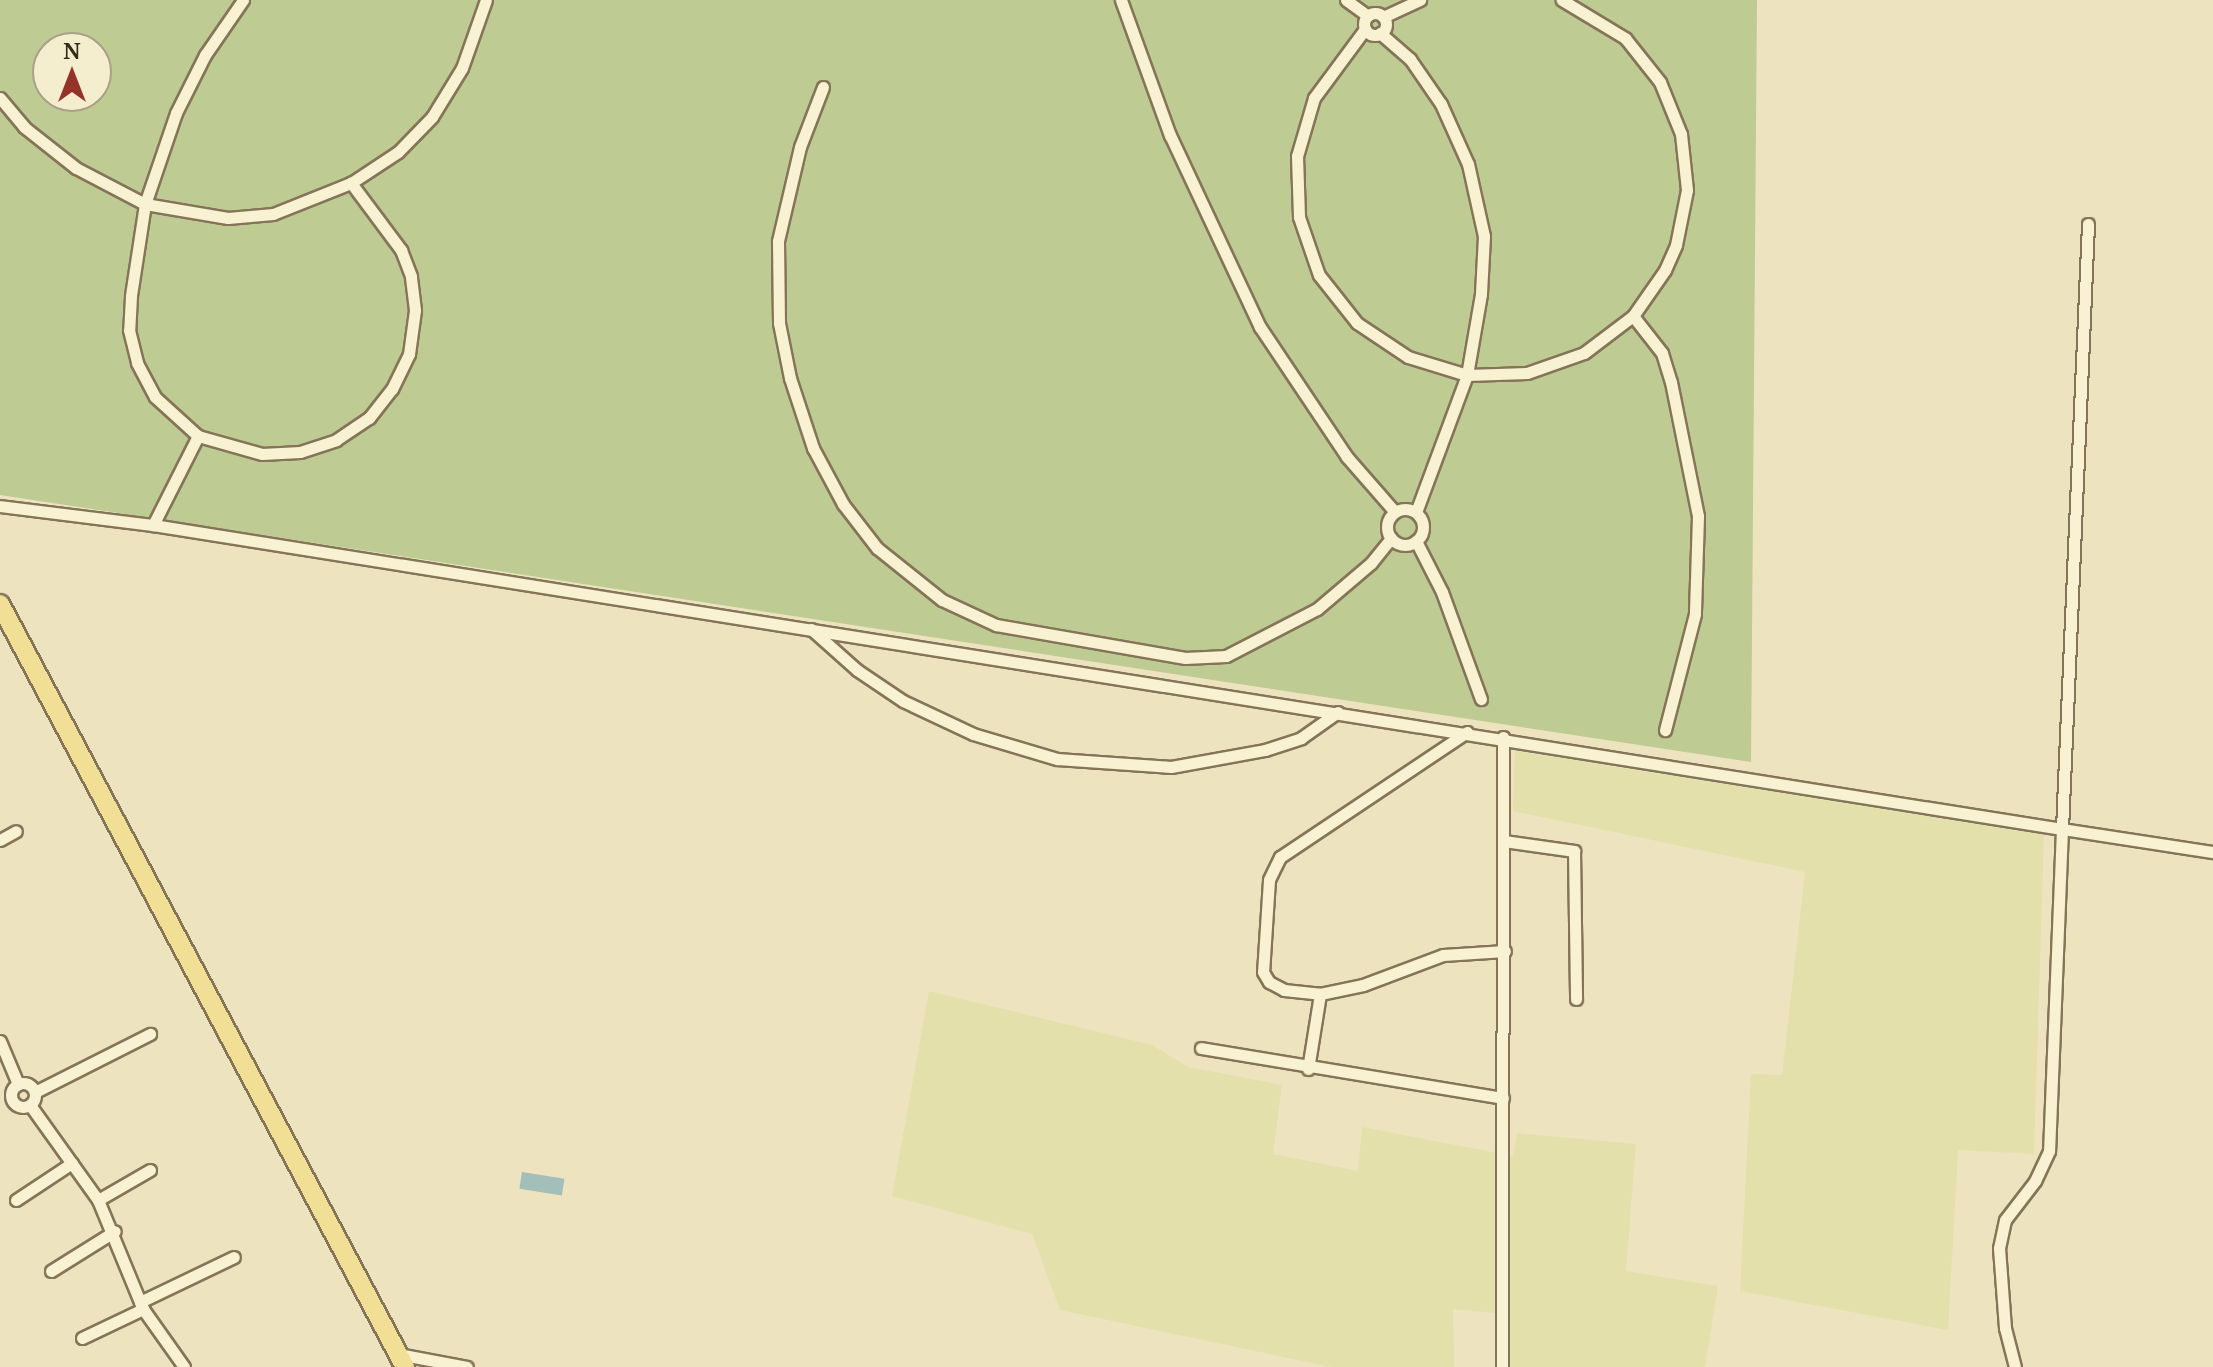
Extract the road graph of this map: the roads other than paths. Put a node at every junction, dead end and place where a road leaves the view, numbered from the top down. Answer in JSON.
{"nodes":[{"id":1,"x":243,"y":0,"type":"edge"},
{"id":2,"x":486,"y":0,"type":"edge"},
{"id":3,"x":1121,"y":0,"type":"edge"},
{"id":4,"x":1346,"y":0,"type":"edge"},
{"id":5,"x":1420,"y":0,"type":"edge"},
{"id":6,"x":1562,"y":0,"type":"edge"},
{"id":7,"x":1383,"y":17,"type":"junction"},
{"id":8,"x":1366,"y":22,"type":"junction"},
{"id":9,"x":1380,"y":33,"type":"junction"},
{"id":10,"x":823,"y":87,"type":"dead end"},
{"id":11,"x":0,"y":98,"type":"edge"},
{"id":12,"x":351,"y":183,"type":"junction"},
{"id":13,"x":145,"y":204,"type":"junction"},
{"id":14,"x":2088,"y":224,"type":"dead end"},
{"id":15,"x":1633,"y":316,"type":"junction"},
{"id":16,"x":1467,"y":375,"type":"junction"},
{"id":17,"x":198,"y":436,"type":"junction"},
{"id":18,"x":0,"y":506,"type":"edge"},
{"id":19,"x":1395,"y":512,"type":"junction"},
{"id":20,"x":1416,"y":512,"type":"junction"},
{"id":21,"x":153,"y":525,"type":"junction"},
{"id":22,"x":1391,"y":538,"type":"junction"},
{"id":23,"x":1416,"y":541,"type":"junction"},
{"id":24,"x":0,"y":604,"type":"edge"},
{"id":25,"x":811,"y":628,"type":"junction"},
{"id":26,"x":1481,"y":699,"type":"dead end"},
{"id":27,"x":1338,"y":712,"type":"junction"},
{"id":28,"x":1665,"y":730,"type":"dead end"},
{"id":29,"x":1467,"y":732,"type":"junction"},
{"id":30,"x":1503,"y":737,"type":"junction"},
{"id":31,"x":2062,"y":829,"type":"junction"},
{"id":32,"x":16,"y":831,"type":"dead end"},
{"id":33,"x":0,"y":840,"type":"edge"},
{"id":34,"x":1504,"y":841,"type":"junction"},
{"id":35,"x":2213,"y":852,"type":"edge"},
{"id":36,"x":1505,"y":951,"type":"junction"},
{"id":37,"x":1320,"y":994,"type":"junction"},
{"id":38,"x":1576,"y":999,"type":"dead end"},
{"id":39,"x":150,"y":1034,"type":"dead end"},
{"id":40,"x":0,"y":1041,"type":"edge"},
{"id":41,"x":1201,"y":1048,"type":"dead end"},
{"id":42,"x":1308,"y":1069,"type":"junction"},
{"id":43,"x":18,"y":1084,"type":"junction"},
{"id":44,"x":35,"y":1092,"type":"junction"},
{"id":45,"x":1503,"y":1098,"type":"junction"},
{"id":46,"x":14,"y":1103,"type":"junction"},
{"id":47,"x":30,"y":1105,"type":"junction"},
{"id":48,"x":0,"y":1110,"type":"edge"},
{"id":49,"x":72,"y":1163,"type":"junction"},
{"id":50,"x":150,"y":1170,"type":"dead end"},
{"id":51,"x":16,"y":1200,"type":"dead end"},
{"id":52,"x":98,"y":1200,"type":"junction"},
{"id":53,"x":115,"y":1231,"type":"junction"},
{"id":54,"x":234,"y":1257,"type":"dead end"},
{"id":55,"x":51,"y":1271,"type":"dead end"},
{"id":56,"x":142,"y":1305,"type":"junction"},
{"id":57,"x":82,"y":1338,"type":"dead end"},
{"id":58,"x":401,"y":1361,"type":"edge"},
{"id":59,"x":184,"y":1367,"type":"edge"},
{"id":60,"x":467,"y":1367,"type":"edge"},
{"id":61,"x":1502,"y":1367,"type":"edge"},
{"id":62,"x":2015,"y":1367,"type":"edge"}],
"edges":[{"from":1,"to":13,"type":"street"},
{"from":2,"to":12,"type":"street"},
{"from":3,"to":19,"type":"street"},
{"from":4,"to":8,"type":"street"},
{"from":5,"to":7,"type":"street"},
{"from":6,"to":15,"type":"street"},
{"from":7,"to":8,"type":"street"},
{"from":7,"to":9,"type":"street"},
{"from":8,"to":9,"type":"street"},
{"from":8,"to":16,"type":"street"},
{"from":9,"to":16,"type":"street"},
{"from":10,"to":22,"type":"street"},
{"from":11,"to":13,"type":"street"},
{"from":12,"to":13,"type":"street"},
{"from":12,"to":17,"type":"street"},
{"from":13,"to":17,"type":"street"},
{"from":14,"to":31,"type":"street"},
{"from":15,"to":16,"type":"street"},
{"from":15,"to":28,"type":"street"},
{"from":16,"to":20,"type":"street"},
{"from":17,"to":21,"type":"street"},
{"from":18,"to":21,"type":"street"},
{"from":19,"to":20,"type":"street"},
{"from":19,"to":22,"type":"street"},
{"from":20,"to":23,"type":"street"},
{"from":21,"to":25,"type":"street"},
{"from":22,"to":23,"type":"street"},
{"from":23,"to":26,"type":"street"},
{"from":24,"to":58,"type":"main road"},
{"from":25,"to":27,"type":"street"},
{"from":25,"to":27,"type":"street"},
{"from":27,"to":29,"type":"street"},
{"from":29,"to":30,"type":"street"},
{"from":29,"to":37,"type":"street"},
{"from":30,"to":31,"type":"street"},
{"from":30,"to":34,"type":"street"},
{"from":31,"to":35,"type":"street"},
{"from":31,"to":62,"type":"street"},
{"from":32,"to":33,"type":"street"},
{"from":34,"to":36,"type":"street"},
{"from":34,"to":38,"type":"street"},
{"from":36,"to":37,"type":"street"},
{"from":36,"to":45,"type":"street"},
{"from":37,"to":42,"type":"street"},
{"from":39,"to":44,"type":"street"},
{"from":40,"to":43,"type":"street"},
{"from":41,"to":42,"type":"street"},
{"from":42,"to":45,"type":"street"},
{"from":43,"to":44,"type":"street"},
{"from":43,"to":46,"type":"street"},
{"from":44,"to":47,"type":"street"},
{"from":45,"to":61,"type":"street"},
{"from":46,"to":47,"type":"street"},
{"from":46,"to":48,"type":"street"},
{"from":47,"to":49,"type":"street"},
{"from":49,"to":51,"type":"street"},
{"from":49,"to":52,"type":"street"},
{"from":50,"to":52,"type":"street"},
{"from":52,"to":53,"type":"street"},
{"from":53,"to":55,"type":"street"},
{"from":53,"to":56,"type":"street"},
{"from":54,"to":56,"type":"street"},
{"from":56,"to":57,"type":"street"},
{"from":56,"to":59,"type":"street"},
{"from":58,"to":60,"type":"street"}]}
